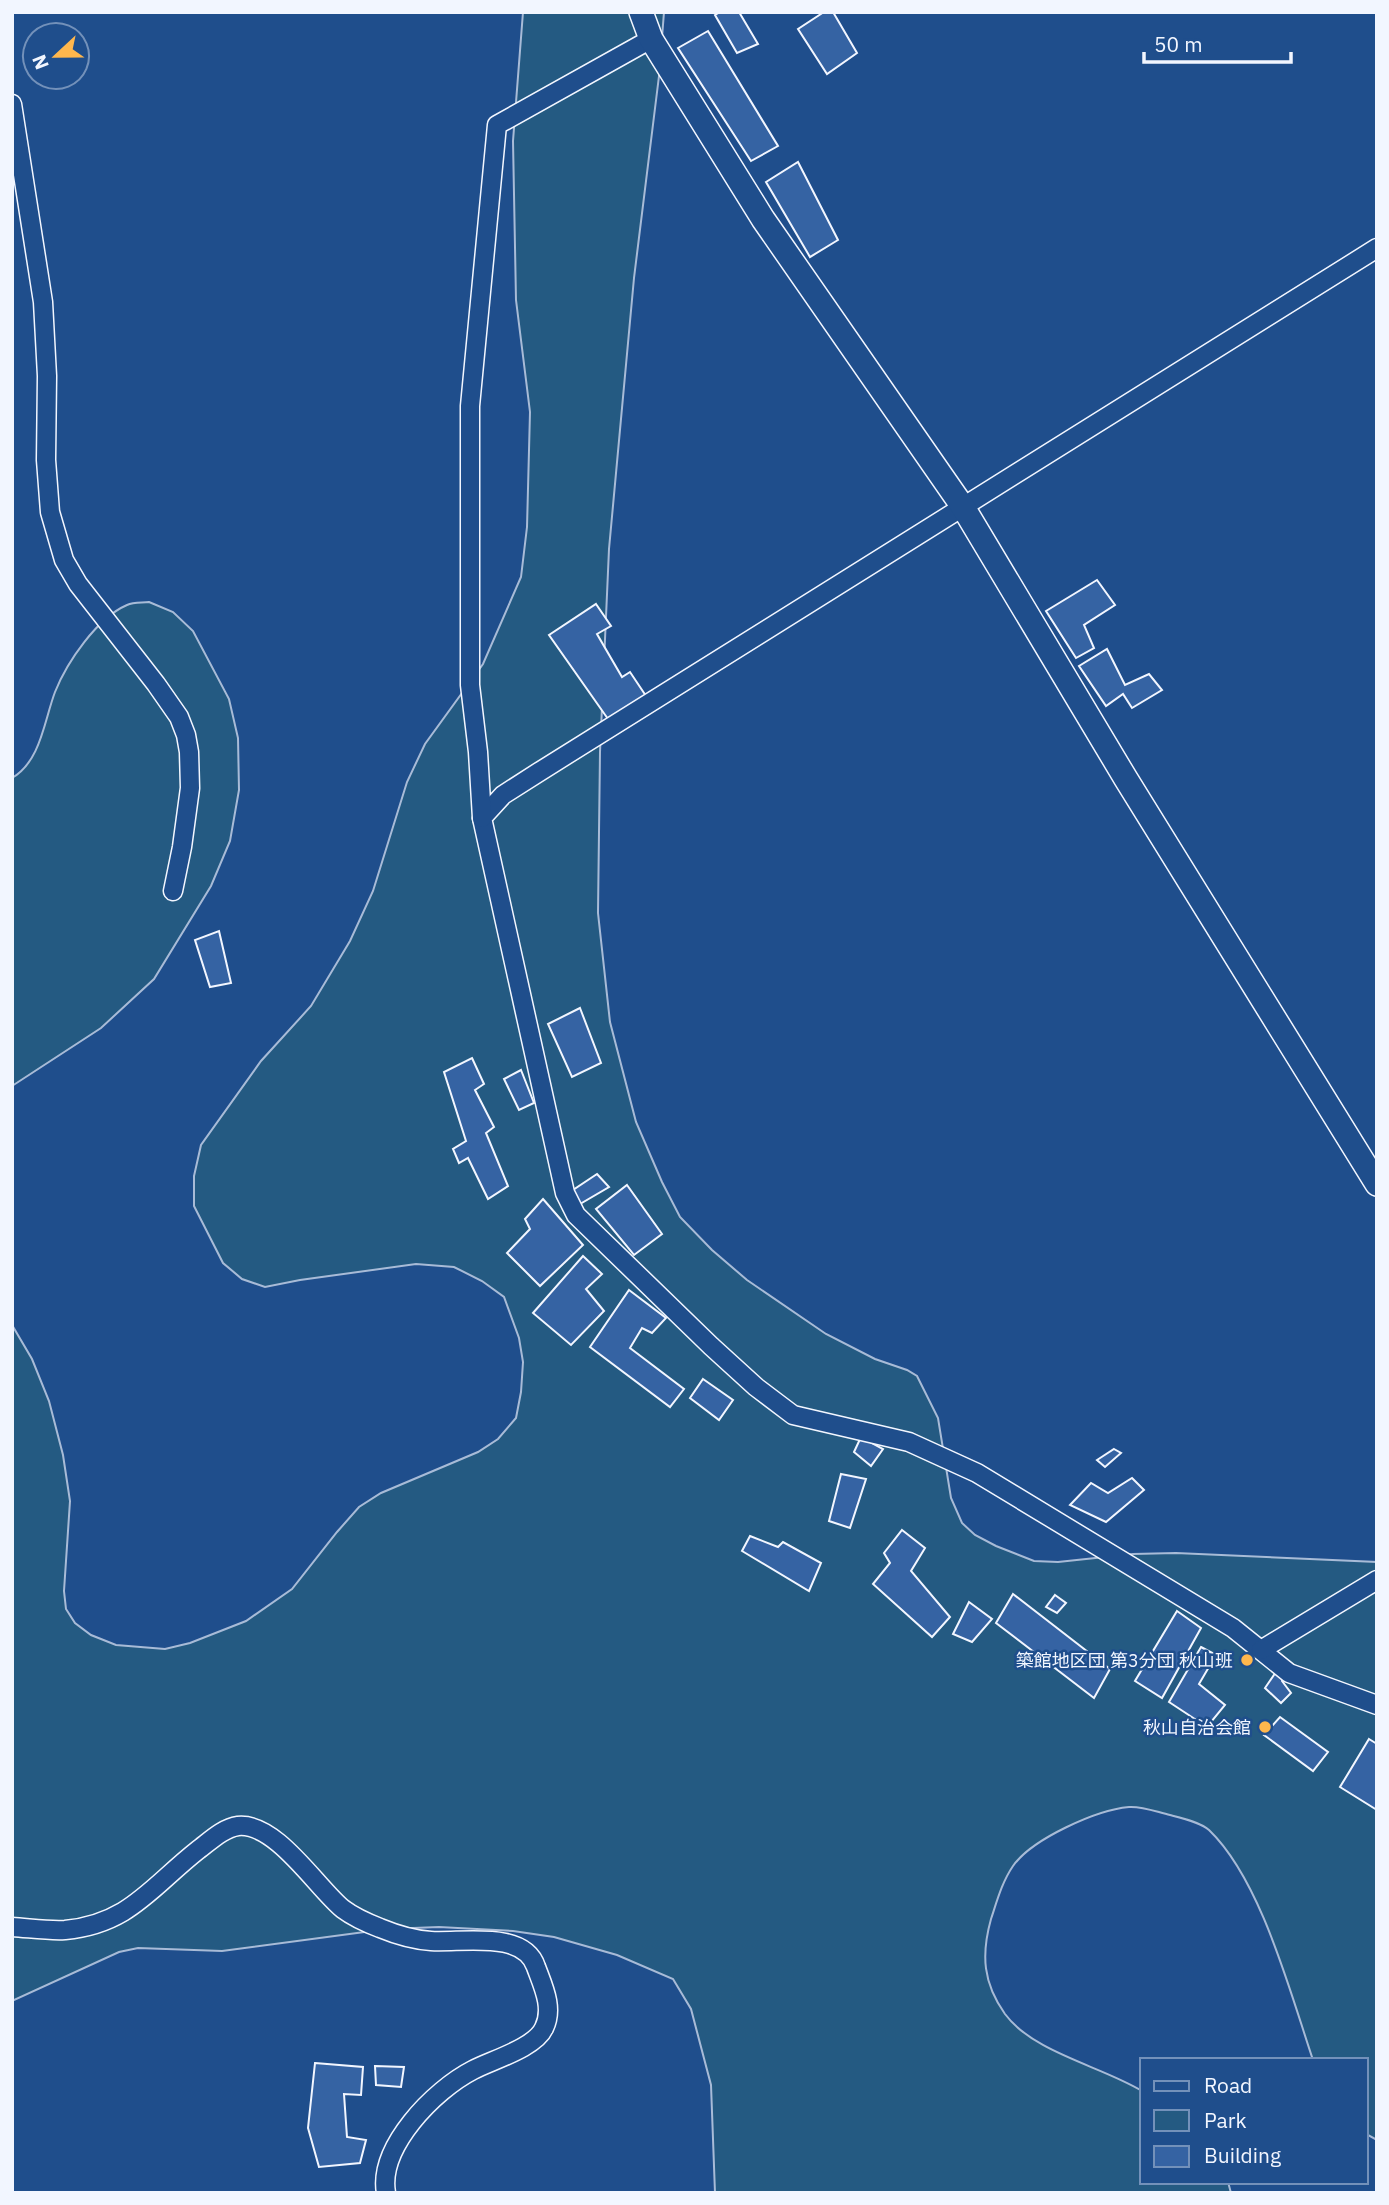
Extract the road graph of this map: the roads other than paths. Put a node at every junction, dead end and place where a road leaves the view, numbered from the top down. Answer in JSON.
{"nodes":[{"id":1,"x":641,"y":12,"type":"edge"},
{"id":2,"x":652,"y":39,"type":"junction"},
{"id":3,"x":12,"y":104,"type":"edge"},
{"id":4,"x":1377,"y":248,"type":"edge"},
{"id":5,"x":963,"y":508,"type":"junction"},
{"id":6,"x":482,"y":818,"type":"junction"},
{"id":7,"x":173,"y":891,"type":"dead end"},
{"id":8,"x":1377,"y":1184,"type":"edge"},
{"id":9,"x":1377,"y":1580,"type":"edge"},
{"id":10,"x":1261,"y":1650,"type":"junction"},
{"id":11,"x":1377,"y":1705,"type":"edge"},
{"id":12,"x":12,"y":1927,"type":"edge"},
{"id":13,"x":386,"y":2193,"type":"edge"}],
"edges":[{"from":1,"to":2,"type":"street"},
{"from":2,"to":5,"type":"street"},
{"from":2,"to":6,"type":"street"},
{"from":3,"to":7,"type":"street"},
{"from":4,"to":5,"type":"street"},
{"from":5,"to":6,"type":"street"},
{"from":5,"to":8,"type":"street"},
{"from":6,"to":10,"type":"street"},
{"from":9,"to":10,"type":"street"},
{"from":10,"to":11,"type":"street"},
{"from":12,"to":13,"type":"street"}]}
